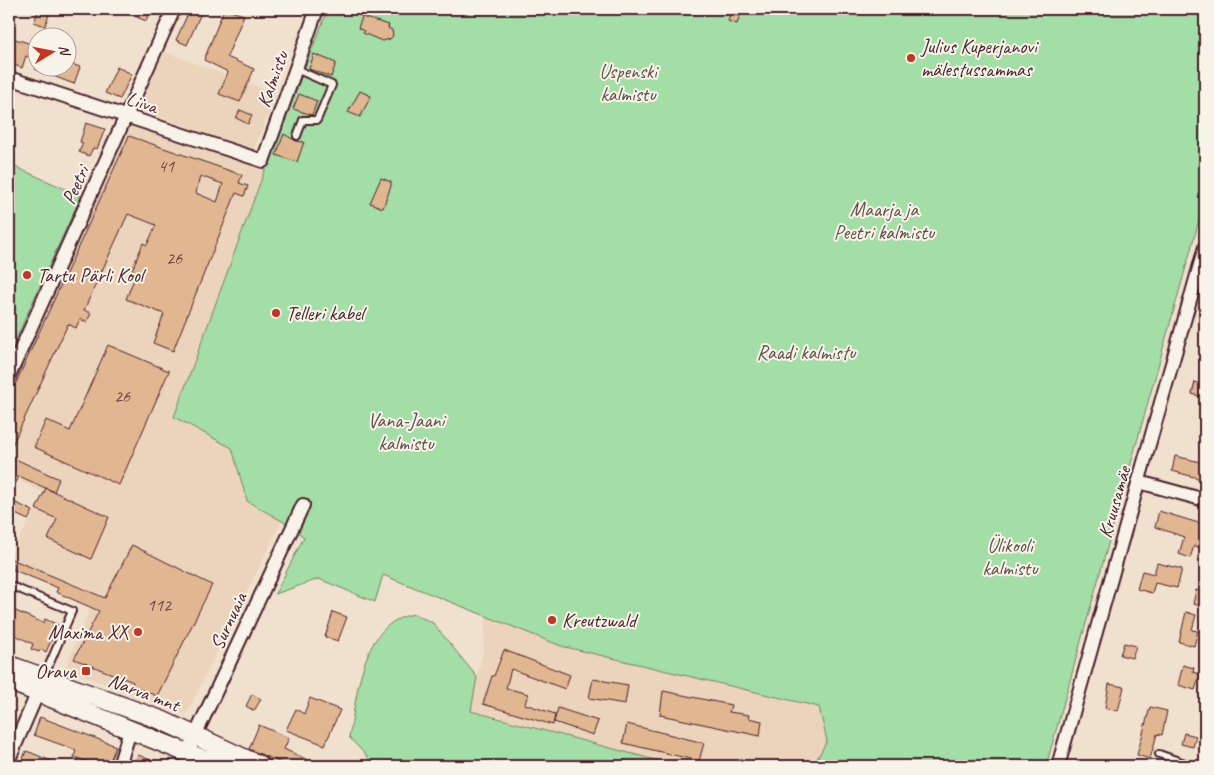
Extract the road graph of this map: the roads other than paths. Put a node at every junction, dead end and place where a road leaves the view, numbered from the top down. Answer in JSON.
{"nodes":[{"id":1,"x":174,"y":9,"type":"edge"},
{"id":2,"x":317,"y":9,"type":"edge"},
{"id":3,"x":296,"y":69,"type":"junction"},
{"id":4,"x":9,"y":78,"type":"edge"},
{"id":5,"x":126,"y":117,"type":"junction"},
{"id":6,"x":297,"y":136,"type":"dead end"},
{"id":7,"x":265,"y":162,"type":"joint"},
{"id":8,"x":1205,"y":247,"type":"edge"},
{"id":9,"x":1200,"y":283,"type":"edge"},
{"id":10,"x":9,"y":376,"type":"edge"},
{"id":11,"x":1139,"y":482,"type":"junction"},
{"id":12,"x":1205,"y":500,"type":"edge"},
{"id":13,"x":303,"y":504,"type":"dead end"},
{"id":14,"x":9,"y":585,"type":"edge"},
{"id":15,"x":9,"y":664,"type":"edge"},
{"id":16,"x":9,"y":681,"type":"edge"},
{"id":17,"x":41,"y":685,"type":"junction"},
{"id":18,"x":130,"y":731,"type":"junction"},
{"id":19,"x":194,"y":735,"type":"junction"},
{"id":20,"x":187,"y":753,"type":"junction"},
{"id":21,"x":1159,"y":754,"type":"dead end"},
{"id":22,"x":9,"y":759,"type":"edge"},
{"id":23,"x":119,"y":766,"type":"edge"},
{"id":24,"x":220,"y":766,"type":"edge"},
{"id":25,"x":261,"y":766,"type":"edge"},
{"id":26,"x":1058,"y":766,"type":"edge"},
{"id":27,"x":1193,"y":766,"type":"edge"}],
"edges":[{"from":1,"to":5,"type":"street","name":"Peetri"},
{"from":2,"to":3,"type":"street","name":"Kalmistu"},
{"from":3,"to":6,"type":"lane"},
{"from":3,"to":7,"type":"street","name":"Kalmistu"},
{"from":4,"to":5,"type":"street","name":"Liiva"},
{"from":5,"to":7,"type":"street","name":"Liiva"},
{"from":5,"to":10,"type":"street","name":"Peetri"},
{"from":8,"to":9,"type":"street","name":"Kruusamäe"},
{"from":9,"to":11,"type":"street","name":"Kruusamäe"},
{"from":11,"to":12,"type":"street"},
{"from":11,"to":26,"type":"street","name":"Kruusamäe"},
{"from":13,"to":19,"type":"street","name":"Surnuaia"},
{"from":14,"to":17,"type":"lane"},
{"from":15,"to":17,"type":"main road","name":"Narva mnt"},
{"from":16,"to":17,"type":"main road","name":"Narva mnt"},
{"from":17,"to":18,"type":"main road","name":"Narva mnt"},
{"from":17,"to":19,"type":"main road","name":"Narva mnt"},
{"from":17,"to":22,"type":"street"},
{"from":18,"to":20,"type":"main road","name":"Narva mnt"},
{"from":18,"to":23,"type":"street"},
{"from":19,"to":20,"type":"street","name":"Surnuaia"},
{"from":19,"to":25,"type":"main road","name":"Narva mnt"},
{"from":20,"to":24,"type":"main road","name":"Narva mnt"},
{"from":21,"to":27,"type":"lane"}]}
